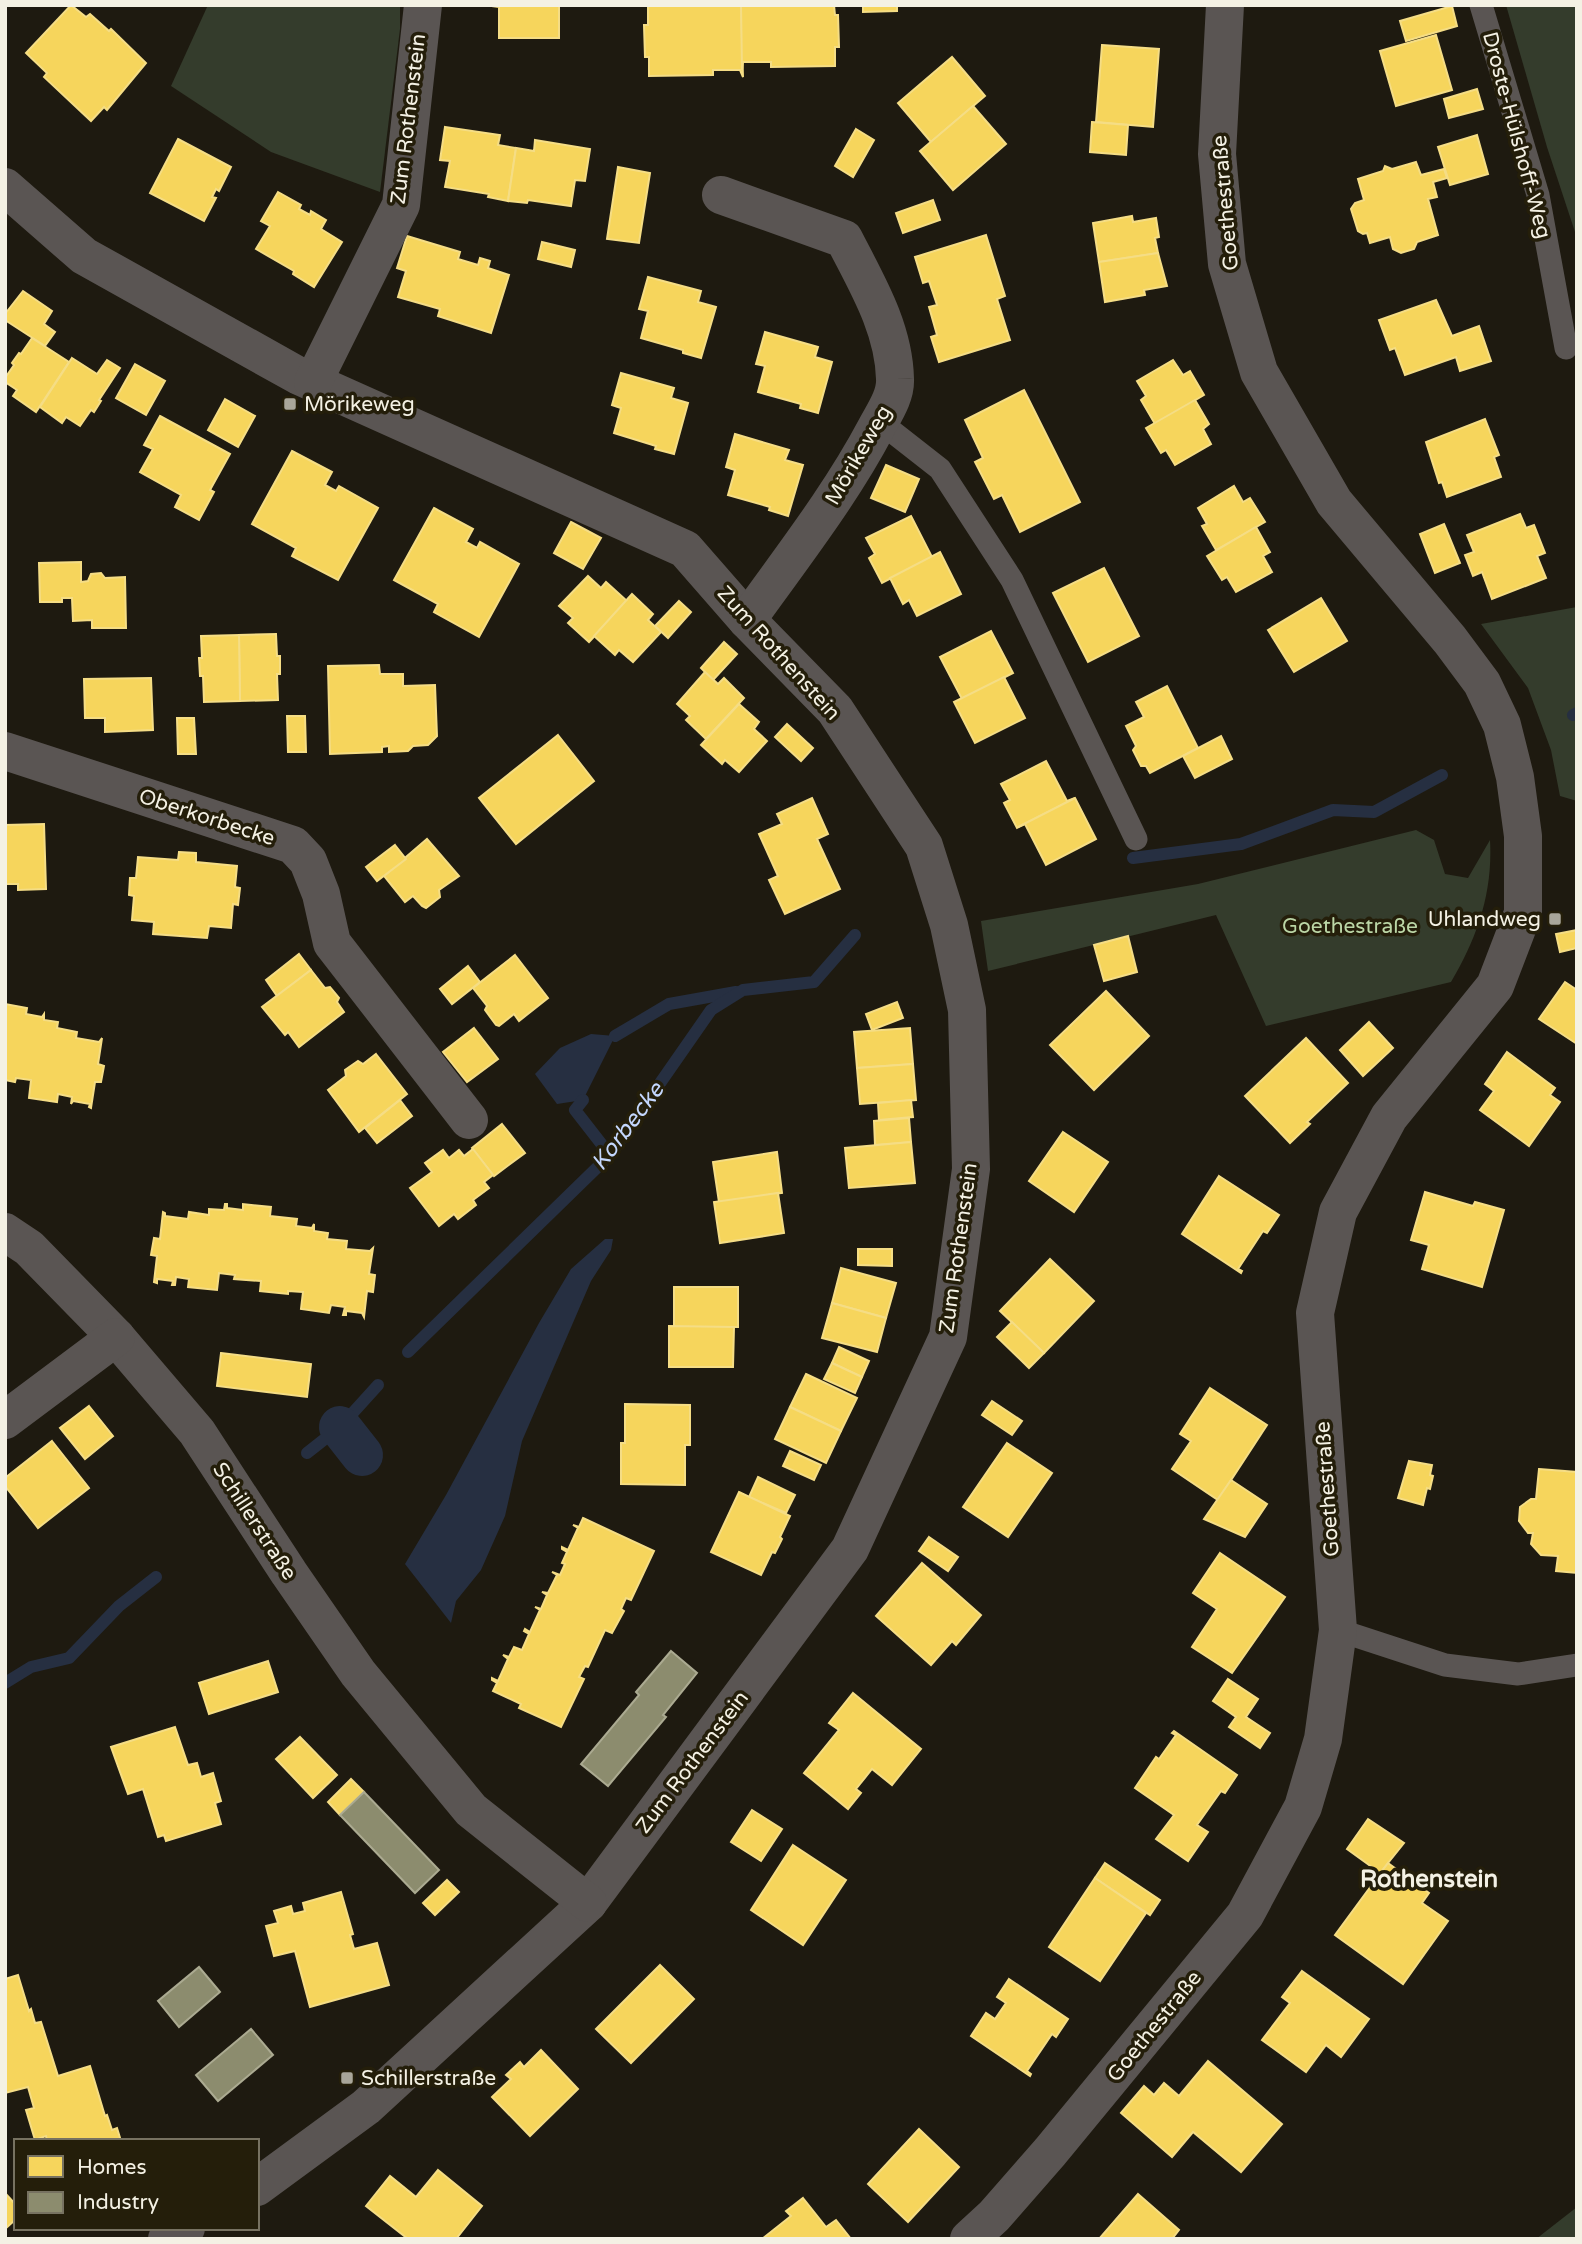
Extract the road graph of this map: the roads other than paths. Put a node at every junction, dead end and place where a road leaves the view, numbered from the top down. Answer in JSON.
{"nodes":[{"id":1,"x":423,"y":5,"type":"edge"},
{"id":2,"x":1225,"y":5,"type":"edge"},
{"id":3,"x":1481,"y":5,"type":"edge"},
{"id":4,"x":5,"y":187,"type":"edge"},
{"id":5,"x":721,"y":195,"type":"dead end"},
{"id":6,"x":1566,"y":348,"type":"dead end"},
{"id":7,"x":313,"y":382,"type":"junction"},
{"id":8,"x":880,"y":422,"type":"junction"},
{"id":9,"x":747,"y":620,"type":"junction"},
{"id":10,"x":5,"y":751,"type":"edge"},
{"id":11,"x":1136,"y":839,"type":"dead end"},
{"id":12,"x":469,"y":1120,"type":"dead end"},
{"id":13,"x":5,"y":1232,"type":"edge"},
{"id":14,"x":116,"y":1336,"type":"junction"},
{"id":15,"x":5,"y":1420,"type":"edge"},
{"id":16,"x":1338,"y":1630,"type":"junction"},
{"id":17,"x":1577,"y":1665,"type":"edge"},
{"id":18,"x":588,"y":1903,"type":"junction"},
{"id":19,"x":259,"y":2186,"type":"edge"},
{"id":20,"x":183,"y":2230,"type":"edge"},
{"id":21,"x":167,"y":2239,"type":"edge"},
{"id":22,"x":969,"y":2239,"type":"edge"}],
"edges":[{"from":1,"to":7,"type":"street","name":"Zum Rothenstein"},
{"from":2,"to":16,"type":"street","name":"Goethestraße"},
{"from":3,"to":6,"type":"lane","name":"Droste-Hülshoff-Weg"},
{"from":4,"to":7,"type":"street","name":"Zum Rothenstein"},
{"from":5,"to":8,"type":"street","name":"Mörikeweg"},
{"from":7,"to":9,"type":"street","name":"Zum Rothenstein"},
{"from":8,"to":9,"type":"street","name":"Mörikeweg"},
{"from":8,"to":11,"type":"lane"},
{"from":9,"to":18,"type":"street","name":"Zum Rothenstein"},
{"from":10,"to":12,"type":"street","name":"Oberkorbecke"},
{"from":13,"to":14,"type":"street","name":"Schillerstraße"},
{"from":14,"to":15,"type":"street"},
{"from":14,"to":18,"type":"street","name":"Schillerstraße"},
{"from":16,"to":17,"type":"lane"},
{"from":16,"to":22,"type":"street","name":"Goethestraße"},
{"from":18,"to":19,"type":"street","name":"Zum Rothenstein"},
{"from":20,"to":21,"type":"street"}]}
